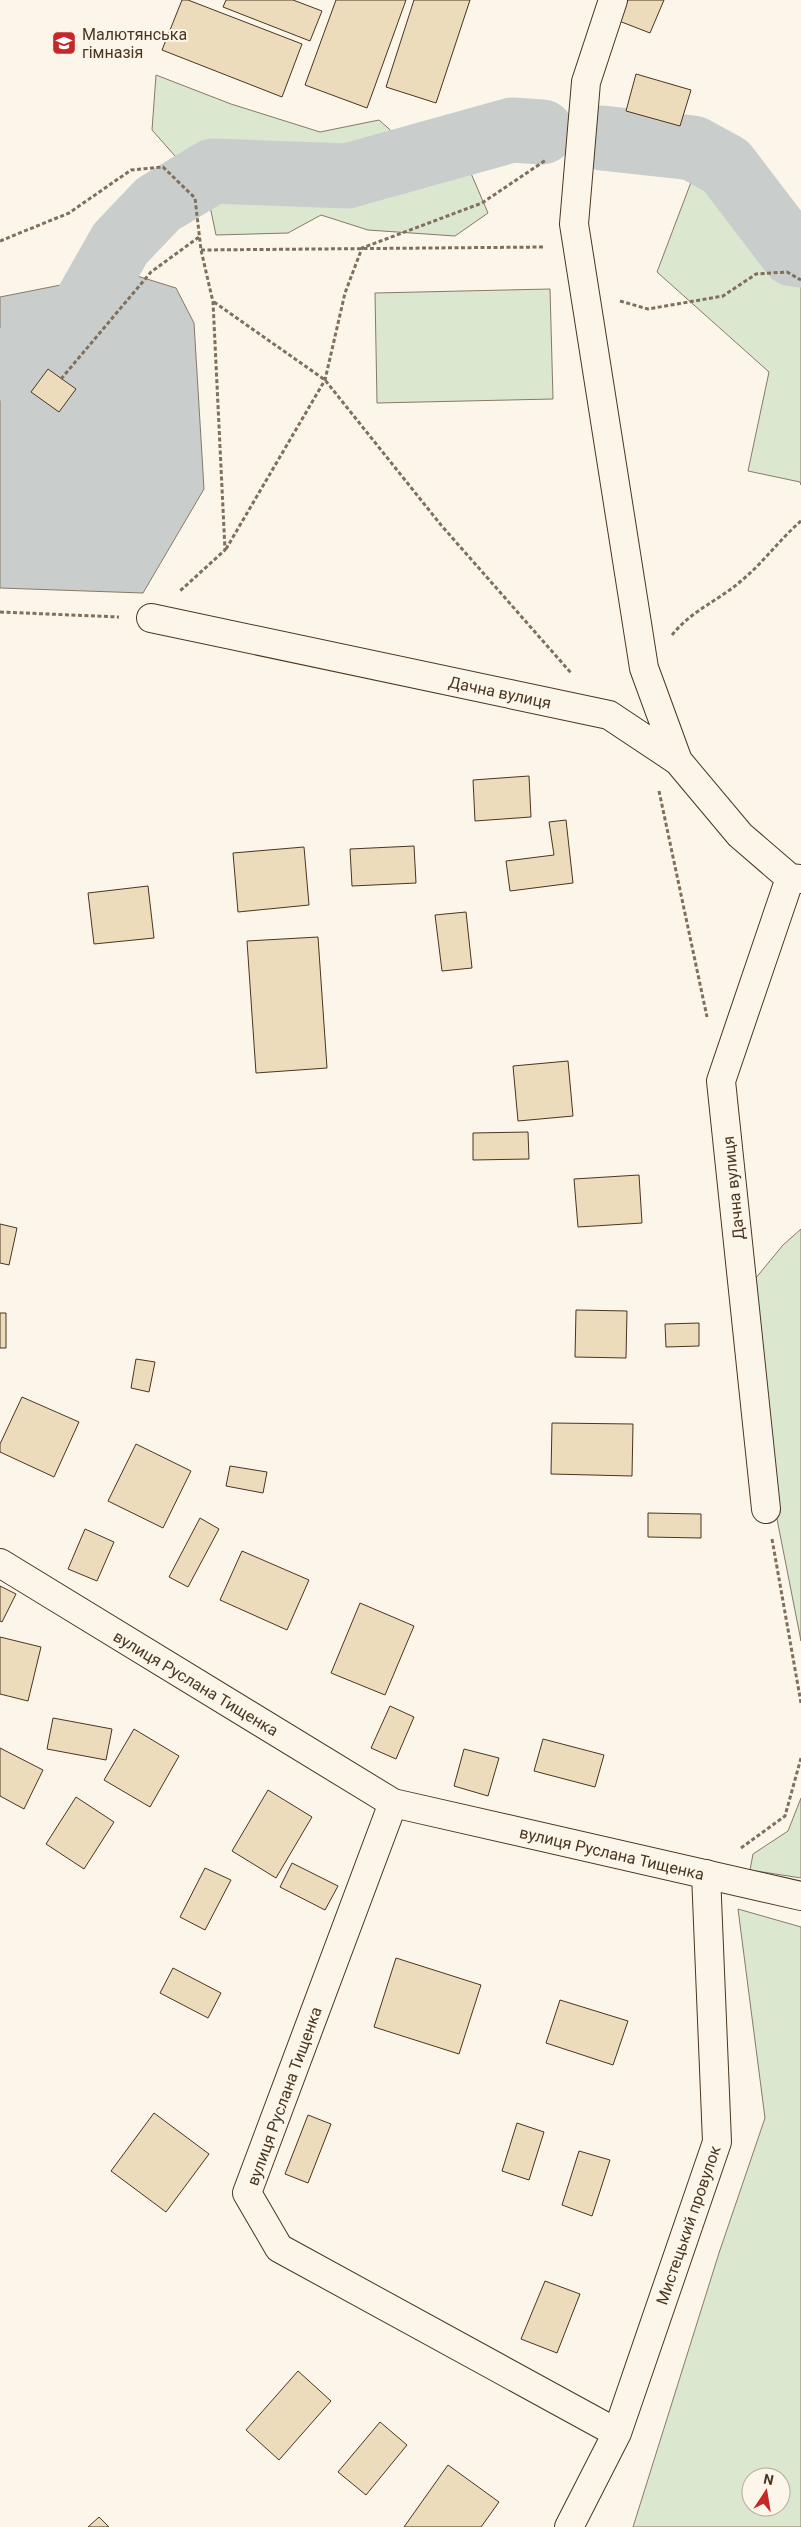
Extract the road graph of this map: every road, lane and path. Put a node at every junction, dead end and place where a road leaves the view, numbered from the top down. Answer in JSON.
{"nodes":[{"id":1,"x":613,"y":0,"type":"edge"},
{"id":2,"x":582,"y":136,"type":"junction"},
{"id":3,"x":200,"y":237,"type":"junction"},
{"id":4,"x":0,"y":240,"type":"edge"},
{"id":5,"x":578,"y":247,"type":"junction"},
{"id":6,"x":362,"y":248,"type":"junction"},
{"id":7,"x":201,"y":250,"type":"junction"},
{"id":8,"x":801,"y":280,"type":"edge"},
{"id":9,"x":587,"y":292,"type":"junction"},
{"id":10,"x":213,"y":302,"type":"junction"},
{"id":11,"x":61,"y":379,"type":"dead end"},
{"id":12,"x":325,"y":380,"type":"junction"},
{"id":13,"x":801,"y":521,"type":"edge"},
{"id":14,"x":225,"y":550,"type":"junction"},
{"id":15,"x":0,"y":612,"type":"edge"},
{"id":16,"x":151,"y":618,"type":"junction"},
{"id":17,"x":644,"y":668,"type":"junction"},
{"id":18,"x":576,"y":679,"type":"dead end"},
{"id":19,"x":648,"y":744,"type":"junction"},
{"id":20,"x":678,"y":761,"type":"junction"},
{"id":21,"x":795,"y":878,"type":"edge"},
{"id":22,"x":709,"y":1023,"type":"dead end"},
{"id":23,"x":766,"y":1509,"type":"joint"},
{"id":24,"x":0,"y":1563,"type":"edge"},
{"id":25,"x":801,"y":1703,"type":"edge"},
{"id":26,"x":801,"y":1758,"type":"edge"},
{"id":27,"x":393,"y":1803,"type":"junction"},
{"id":28,"x":706,"y":1874,"type":"junction"},
{"id":29,"x":801,"y":1896,"type":"edge"},
{"id":30,"x":617,"y":2433,"type":"junction"},
{"id":31,"x":569,"y":2527,"type":"edge"}],
"edges":[{"from":1,"to":2,"type":"street"},
{"from":2,"to":5,"type":"street"},
{"from":2,"to":6,"type":"path"},
{"from":3,"to":4,"type":"path"},
{"from":3,"to":7,"type":"path"},
{"from":3,"to":11,"type":"path"},
{"from":5,"to":6,"type":"path"},
{"from":5,"to":9,"type":"street"},
{"from":6,"to":7,"type":"path"},
{"from":6,"to":12,"type":"path"},
{"from":7,"to":10,"type":"path"},
{"from":8,"to":9,"type":"path"},
{"from":9,"to":17,"type":"street"},
{"from":10,"to":12,"type":"path"},
{"from":10,"to":14,"type":"path"},
{"from":12,"to":14,"type":"path"},
{"from":12,"to":18,"type":"path"},
{"from":13,"to":17,"type":"path"},
{"from":14,"to":16,"type":"path"},
{"from":15,"to":16,"type":"path"},
{"from":16,"to":19,"type":"street","name":"Дачна вулиця"},
{"from":17,"to":20,"type":"street"},
{"from":19,"to":20,"type":"street","name":"Дачна вулиця"},
{"from":19,"to":22,"type":"path"},
{"from":20,"to":21,"type":"street","name":"Дачна вулиця"},
{"from":21,"to":23,"type":"street","name":"Дачна вулиця"},
{"from":23,"to":25,"type":"path"},
{"from":24,"to":27,"type":"street","name":"вулиця Руслана Тищенка"},
{"from":26,"to":28,"type":"path"},
{"from":27,"to":28,"type":"street","name":"вулиця Руслана Тищенка"},
{"from":27,"to":30,"type":"street","name":"вулиця Руслана Тищенка"},
{"from":28,"to":29,"type":"street","name":"вулиця Руслана Тищенка"},
{"from":28,"to":30,"type":"street","name":"Мистецький провулок"},
{"from":30,"to":31,"type":"street","name":"Мистецький провулок"}]}
